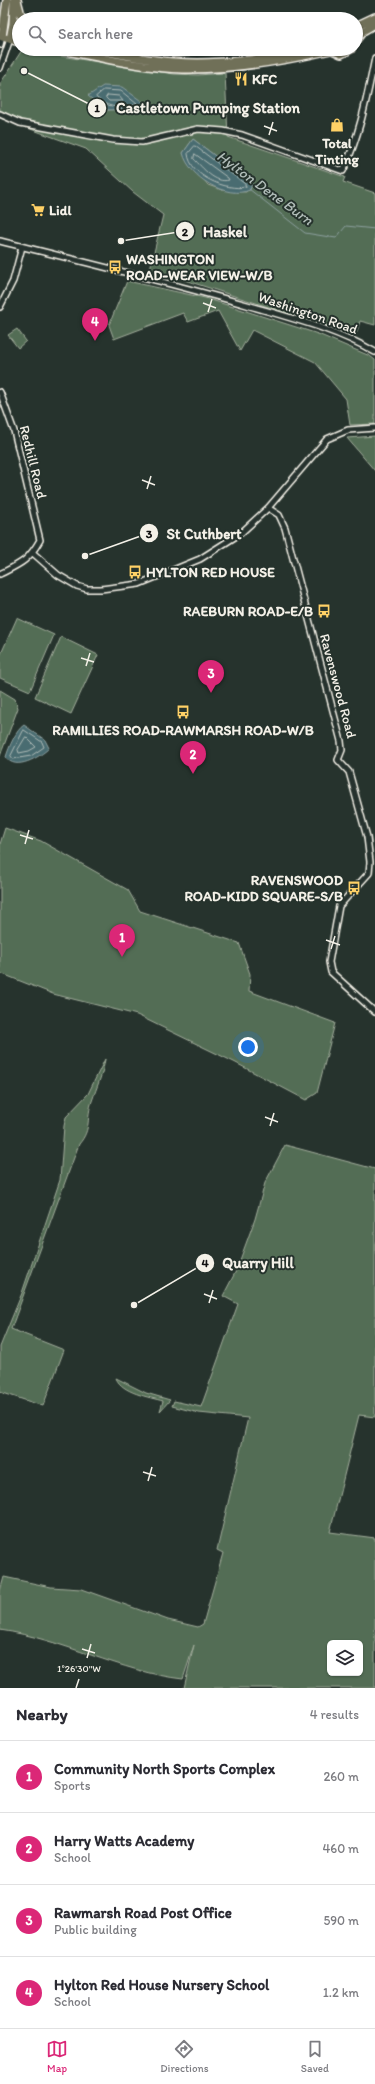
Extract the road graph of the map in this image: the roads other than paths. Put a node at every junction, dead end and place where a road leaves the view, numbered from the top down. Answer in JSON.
{"nodes":[{"id":1,"x":7,"y":0,"type":"edge"},
{"id":2,"x":15,"y":0,"type":"edge"},
{"id":3,"x":15,"y":12,"type":"edge"},
{"id":4,"x":19,"y":12,"type":"edge"},
{"id":5,"x":375,"y":18,"type":"edge"},
{"id":6,"x":363,"y":23,"type":"edge"},
{"id":7,"x":375,"y":24,"type":"edge"},
{"id":8,"x":363,"y":31,"type":"edge"},
{"id":9,"x":12,"y":36,"type":"edge"},
{"id":10,"x":2,"y":38,"type":"junction"},
{"id":11,"x":10,"y":39,"type":"junction"},
{"id":12,"x":0,"y":45,"type":"edge"},
{"id":13,"x":95,"y":56,"type":"edge"},
{"id":14,"x":137,"y":56,"type":"edge"},
{"id":15,"x":268,"y":56,"type":"edge"},
{"id":16,"x":306,"y":56,"type":"edge"},
{"id":17,"x":375,"y":59,"type":"edge"},
{"id":18,"x":0,"y":68,"type":"edge"},
{"id":19,"x":0,"y":114,"type":"edge"},
{"id":20,"x":0,"y":241,"type":"edge"},
{"id":21,"x":22,"y":247,"type":"junction"},
{"id":22,"x":0,"y":307,"type":"edge"},
{"id":23,"x":375,"y":352,"type":"edge"},
{"id":24,"x":0,"y":392,"type":"edge"},
{"id":25,"x":375,"y":428,"type":"edge"},
{"id":26,"x":268,"y":508,"type":"junction"},
{"id":27,"x":33,"y":553,"type":"junction"},
{"id":28,"x":0,"y":574,"type":"edge"},
{"id":29,"x":375,"y":1012,"type":"edge"}],
"edges":[{"from":1,"to":10,"type":"highway"},
{"from":2,"to":3,"type":"highway"},
{"from":2,"to":4,"type":"highway"},
{"from":5,"to":6,"type":"highway"},
{"from":7,"to":8,"type":"highway"},
{"from":9,"to":11,"type":"highway"},
{"from":10,"to":11,"type":"highway"},
{"from":10,"to":12,"type":"street"},
{"from":11,"to":18,"type":"street"},
{"from":13,"to":16,"type":"highway"},
{"from":14,"to":15,"type":"highway"},
{"from":17,"to":19,"type":"street"},
{"from":20,"to":21,"type":"street","name":"Washington Road"},
{"from":21,"to":22,"type":"street"},
{"from":21,"to":23,"type":"street","name":"Washington Road"},
{"from":24,"to":27,"type":"street","name":"Redhill Road"},
{"from":25,"to":26,"type":"street"},
{"from":26,"to":27,"type":"street"},
{"from":26,"to":29,"type":"street","name":"Ravenswood Road"},
{"from":27,"to":28,"type":"street"}]}
